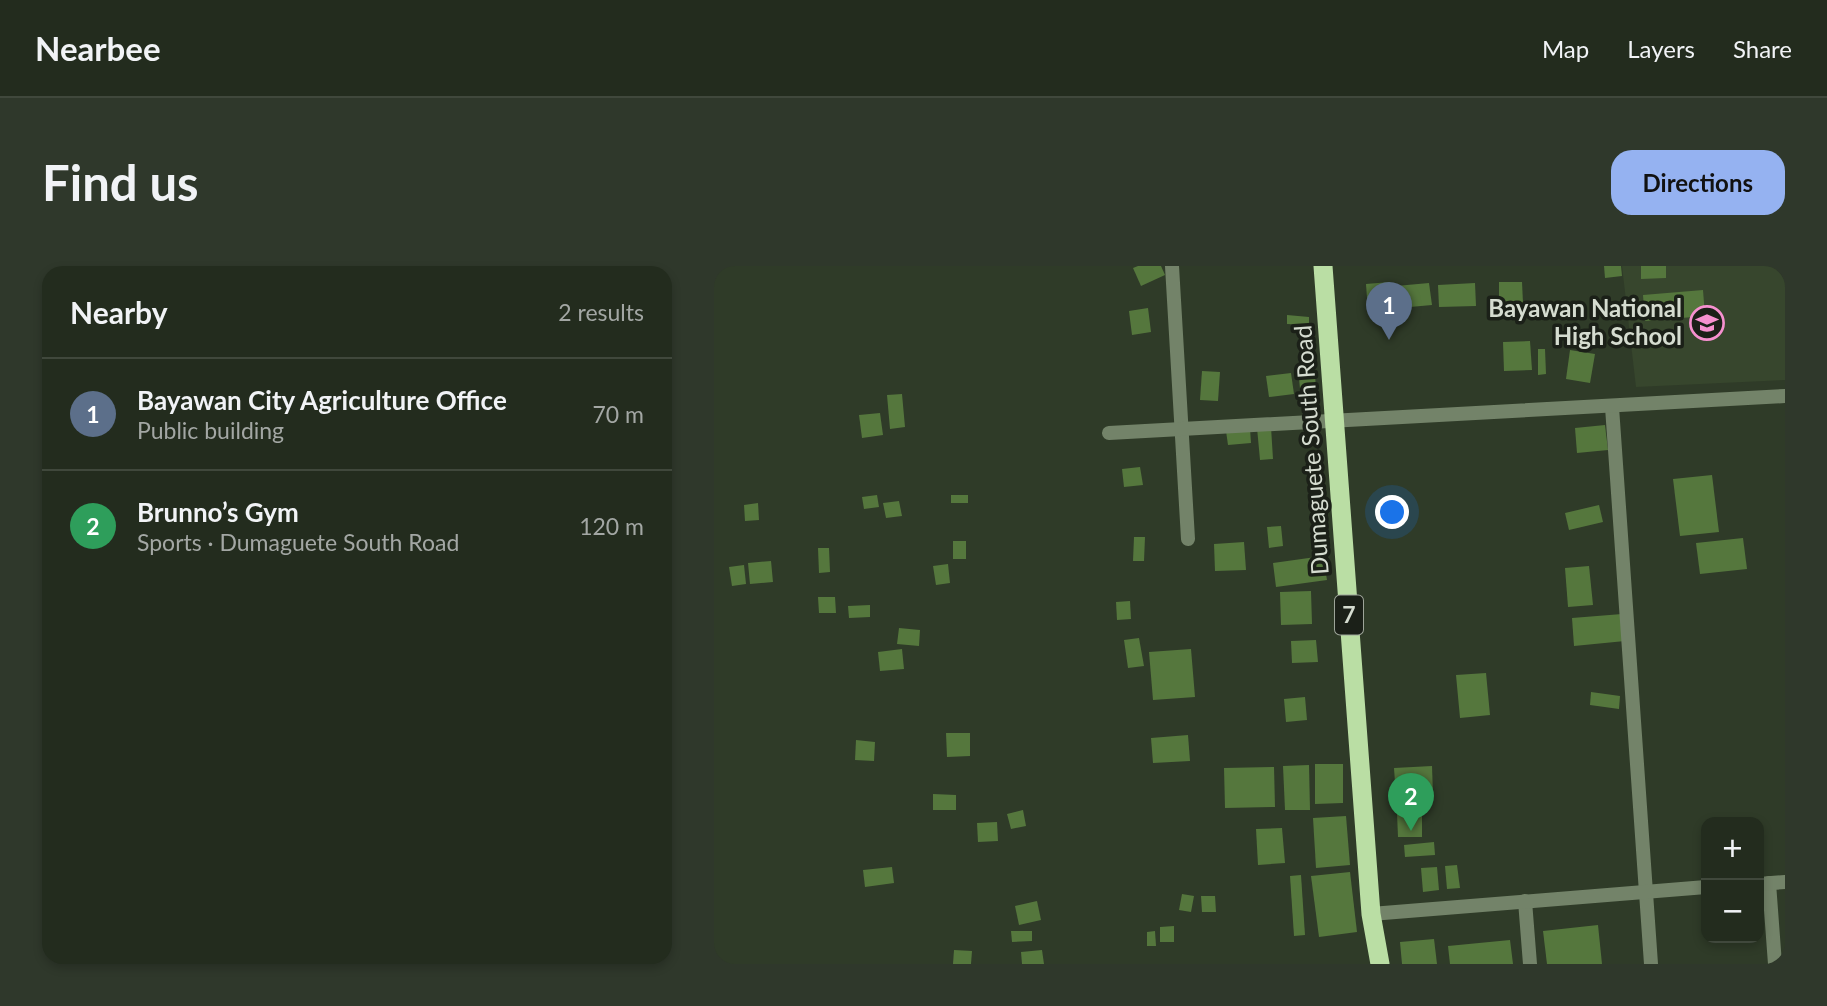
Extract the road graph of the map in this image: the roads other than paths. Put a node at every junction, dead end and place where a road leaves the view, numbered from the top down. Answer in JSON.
{"nodes":[{"id":1,"x":1172,"y":266,"type":"edge"},
{"id":2,"x":1323,"y":266,"type":"edge"},
{"id":3,"x":1785,"y":396,"type":"edge"},
{"id":4,"x":1612,"y":407,"type":"junction"},
{"id":5,"x":1335,"y":420,"type":"junction"},
{"id":6,"x":1180,"y":429,"type":"junction"},
{"id":7,"x":1109,"y":433,"type":"dead end"},
{"id":8,"x":1188,"y":539,"type":"dead end"},
{"id":9,"x":1785,"y":882,"type":"edge"},
{"id":10,"x":1764,"y":884,"type":"edge"},
{"id":11,"x":1701,"y":887,"type":"edge"},
{"id":12,"x":1647,"y":890,"type":"junction"},
{"id":13,"x":1525,"y":901,"type":"junction"},
{"id":14,"x":1371,"y":914,"type":"junction"},
{"id":15,"x":1380,"y":964,"type":"edge"},
{"id":16,"x":1531,"y":964,"type":"edge"},
{"id":17,"x":1651,"y":964,"type":"edge"},
{"id":18,"x":1775,"y":964,"type":"edge"}],
"edges":[{"from":1,"to":6,"type":"street"},
{"from":2,"to":5,"type":"highway","name":"Dumaguete South Road","number":"7"},
{"from":3,"to":4,"type":"street"},
{"from":4,"to":5,"type":"street"},
{"from":4,"to":12,"type":"street"},
{"from":5,"to":6,"type":"street"},
{"from":5,"to":14,"type":"highway","name":"Dumaguete South Road","number":"7"},
{"from":6,"to":7,"type":"street"},
{"from":6,"to":8,"type":"street"},
{"from":9,"to":10,"type":"street"},
{"from":10,"to":18,"type":"street"},
{"from":11,"to":12,"type":"street"},
{"from":12,"to":13,"type":"street"},
{"from":12,"to":17,"type":"street"},
{"from":13,"to":14,"type":"street"},
{"from":13,"to":16,"type":"street"},
{"from":14,"to":15,"type":"highway","name":"Dumaguete South Road","number":"7"}]}
